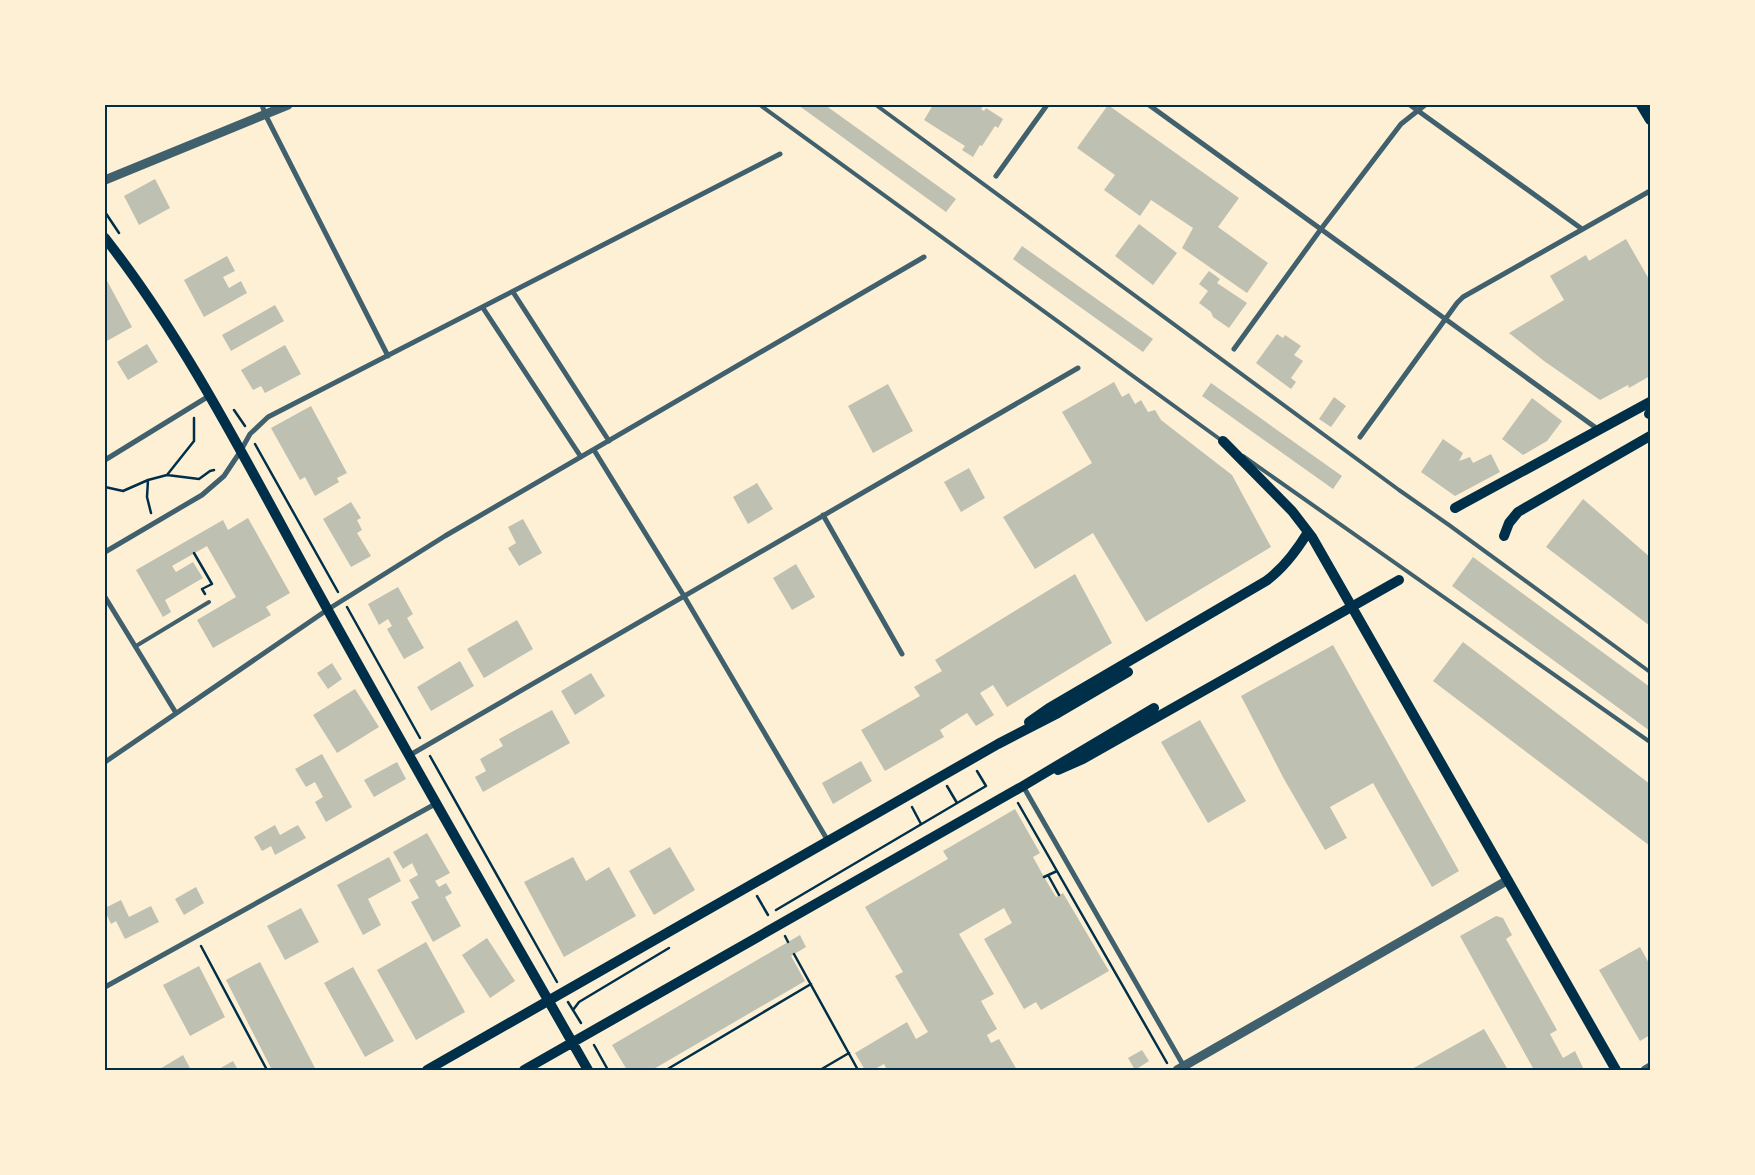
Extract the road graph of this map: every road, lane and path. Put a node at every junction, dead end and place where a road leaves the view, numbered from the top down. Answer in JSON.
{"nodes":[{"id":1,"x":288,"y":105,"type":"edge"},
{"id":2,"x":760,"y":105,"type":"edge"},
{"id":3,"x":876,"y":105,"type":"edge"},
{"id":4,"x":1047,"y":105,"type":"edge"},
{"id":5,"x":1150,"y":105,"type":"edge"},
{"id":6,"x":1410,"y":105,"type":"edge"},
{"id":7,"x":1424,"y":105,"type":"edge"},
{"id":8,"x":1641,"y":105,"type":"edge"},
{"id":9,"x":264,"y":110,"type":"edge"},
{"id":10,"x":1417,"y":110,"type":"junction"},
{"id":11,"x":1650,"y":120,"type":"edge"},
{"id":12,"x":780,"y":154,"type":"dead end"},
{"id":13,"x":996,"y":176,"type":"dead end"},
{"id":14,"x":105,"y":180,"type":"edge"},
{"id":15,"x":1650,"y":191,"type":"edge"},
{"id":16,"x":1321,"y":229,"type":"junction"},
{"id":17,"x":1582,"y":229,"type":"junction"},
{"id":18,"x":105,"y":238,"type":"edge"},
{"id":19,"x":924,"y":257,"type":"dead end"},
{"id":20,"x":513,"y":292,"type":"junction"},
{"id":21,"x":482,"y":308,"type":"junction"},
{"id":22,"x":1446,"y":319,"type":"junction"},
{"id":23,"x":1234,"y":349,"type":"dead end"},
{"id":24,"x":388,"y":356,"type":"junction"},
{"id":25,"x":1078,"y":368,"type":"dead end"},
{"id":26,"x":206,"y":398,"type":"junction"},
{"id":27,"x":1650,"y":402,"type":"edge"},
{"id":28,"x":1599,"y":430,"type":"junction"},
{"id":29,"x":250,"y":434,"type":"junction"},
{"id":30,"x":1650,"y":436,"type":"edge"},
{"id":31,"x":1360,"y":437,"type":"dead end"},
{"id":32,"x":609,"y":441,"type":"junction"},
{"id":33,"x":1223,"y":441,"type":"junction"},
{"id":34,"x":594,"y":450,"type":"junction"},
{"id":35,"x":240,"y":452,"type":"junction"},
{"id":36,"x":581,"y":457,"type":"junction"},
{"id":37,"x":105,"y":460,"type":"edge"},
{"id":38,"x":229,"y":468,"type":"junction"},
{"id":39,"x":167,"y":475,"type":"junction"},
{"id":40,"x":148,"y":480,"type":"junction"},
{"id":41,"x":105,"y":486,"type":"edge"},
{"id":42,"x":1455,"y":508,"type":"dead end"},
{"id":43,"x":823,"y":515,"type":"junction"},
{"id":44,"x":151,"y":525,"type":"junction"},
{"id":45,"x":1308,"y":532,"type":"junction"},
{"id":46,"x":1504,"y":536,"type":"dead end"},
{"id":47,"x":105,"y":552,"type":"edge"},
{"id":48,"x":194,"y":553,"type":"dead end"},
{"id":49,"x":1399,"y":580,"type":"dead end"},
{"id":50,"x":684,"y":596,"type":"junction"},
{"id":51,"x":105,"y":598,"type":"edge"},
{"id":52,"x":343,"y":600,"type":"junction"},
{"id":53,"x":209,"y":602,"type":"joint"},
{"id":54,"x":1352,"y":606,"type":"junction"},
{"id":55,"x":328,"y":610,"type":"junction"},
{"id":56,"x":136,"y":646,"type":"junction"},
{"id":57,"x":902,"y":654,"type":"dead end"},
{"id":58,"x":1128,"y":672,"type":"dead end"},
{"id":59,"x":1650,"y":672,"type":"edge"},
{"id":60,"x":1154,"y":708,"type":"dead end"},
{"id":61,"x":176,"y":713,"type":"junction"},
{"id":62,"x":1650,"y":742,"type":"edge"},
{"id":63,"x":998,"y":744,"type":"junction"},
{"id":64,"x":425,"y":746,"type":"junction"},
{"id":65,"x":410,"y":755,"type":"junction"},
{"id":66,"x":105,"y":762,"type":"edge"},
{"id":67,"x":975,"y":768,"type":"dead end"},
{"id":68,"x":946,"y":785,"type":"dead end"},
{"id":69,"x":1023,"y":786,"type":"junction"},
{"id":70,"x":1018,"y":802,"type":"dead end"},
{"id":71,"x":437,"y":803,"type":"junction"},
{"id":72,"x":957,"y":803,"type":"junction"},
{"id":73,"x":911,"y":806,"type":"dead end"},
{"id":74,"x":922,"y":824,"type":"junction"},
{"id":75,"x":828,"y":841,"type":"junction"},
{"id":76,"x":1057,"y":871,"type":"junction"},
{"id":77,"x":1048,"y":875,"type":"junction"},
{"id":78,"x":1044,"y":877,"type":"dead end"},
{"id":79,"x":1508,"y":880,"type":"junction"},
{"id":80,"x":1059,"y":895,"type":"dead end"},
{"id":81,"x":757,"y":896,"type":"dead end"},
{"id":82,"x":776,"y":910,"type":"dead end"},
{"id":83,"x":768,"y":915,"type":"dead end"},
{"id":84,"x":195,"y":936,"type":"junction"},
{"id":85,"x":785,"y":936,"type":"dead end"},
{"id":86,"x":788,"y":942,"type":"dead end"},
{"id":87,"x":794,"y":954,"type":"dead end"},
{"id":88,"x":811,"y":984,"type":"junction"},
{"id":89,"x":105,"y":987,"type":"edge"},
{"id":90,"x":563,"y":992,"type":"junction"},
{"id":91,"x":549,"y":1000,"type":"junction"},
{"id":92,"x":579,"y":1020,"type":"junction"},
{"id":93,"x":584,"y":1021,"type":"dead end"},
{"id":94,"x":587,"y":1034,"type":"junction"},
{"id":95,"x":573,"y":1042,"type":"junction"},
{"id":96,"x":849,"y":1053,"type":"junction"},
{"id":97,"x":1168,"y":1064,"type":"dead end"},
{"id":98,"x":1650,"y":1067,"type":"edge"},
{"id":99,"x":1182,"y":1069,"type":"edge"},
{"id":100,"x":267,"y":1070,"type":"edge"},
{"id":101,"x":427,"y":1070,"type":"edge"},
{"id":102,"x":524,"y":1070,"type":"edge"},
{"id":103,"x":588,"y":1070,"type":"edge"},
{"id":104,"x":608,"y":1070,"type":"edge"},
{"id":105,"x":666,"y":1070,"type":"edge"},
{"id":106,"x":820,"y":1070,"type":"edge"},
{"id":107,"x":858,"y":1070,"type":"edge"},
{"id":108,"x":1616,"y":1070,"type":"edge"},
{"id":109,"x":1645,"y":1070,"type":"edge"}],
"edges":[{"from":1,"to":9,"type":"street"},
{"from":2,"to":33,"type":"lane"},
{"from":3,"to":59,"type":"lane"},
{"from":4,"to":13,"type":"street"},
{"from":5,"to":16,"type":"street"},
{"from":6,"to":10,"type":"street"},
{"from":7,"to":10,"type":"street"},
{"from":8,"to":11,"type":"main road"},
{"from":9,"to":14,"type":"street"},
{"from":9,"to":24,"type":"street"},
{"from":10,"to":16,"type":"street"},
{"from":10,"to":17,"type":"street"},
{"from":12,"to":20,"type":"street"},
{"from":15,"to":17,"type":"street"},
{"from":16,"to":22,"type":"street"},
{"from":16,"to":23,"type":"street"},
{"from":17,"to":22,"type":"street"},
{"from":18,"to":26,"type":"main road"},
{"from":19,"to":32,"type":"street"},
{"from":20,"to":21,"type":"street"},
{"from":20,"to":32,"type":"street"},
{"from":21,"to":24,"type":"street"},
{"from":21,"to":36,"type":"street"},
{"from":22,"to":28,"type":"street"},
{"from":22,"to":31,"type":"street"},
{"from":24,"to":29,"type":"street"},
{"from":25,"to":43,"type":"street"},
{"from":26,"to":35,"type":"main road"},
{"from":26,"to":37,"type":"street"},
{"from":26,"to":39,"type":"path"},
{"from":27,"to":28,"type":"main road"},
{"from":28,"to":42,"type":"main road"},
{"from":29,"to":35,"type":"street"},
{"from":29,"to":52,"type":"path"},
{"from":30,"to":46,"type":"main road"},
{"from":32,"to":34,"type":"street"},
{"from":33,"to":45,"type":"main road"},
{"from":33,"to":62,"type":"lane"},
{"from":34,"to":36,"type":"street"},
{"from":34,"to":50,"type":"street"},
{"from":35,"to":38,"type":"street"},
{"from":35,"to":55,"type":"main road"},
{"from":36,"to":52,"type":"street"},
{"from":38,"to":39,"type":"path"},
{"from":38,"to":44,"type":"street"},
{"from":39,"to":40,"type":"path"},
{"from":40,"to":41,"type":"path"},
{"from":40,"to":44,"type":"path"},
{"from":43,"to":50,"type":"street"},
{"from":43,"to":57,"type":"street"},
{"from":44,"to":47,"type":"street"},
{"from":45,"to":54,"type":"main road"},
{"from":45,"to":63,"type":"main road"},
{"from":48,"to":53,"type":"path"},
{"from":49,"to":54,"type":"main road"},
{"from":50,"to":64,"type":"street"},
{"from":50,"to":75,"type":"street"},
{"from":51,"to":56,"type":"street"},
{"from":52,"to":55,"type":"street"},
{"from":52,"to":64,"type":"path"},
{"from":53,"to":56,"type":"lane"},
{"from":54,"to":69,"type":"main road"},
{"from":54,"to":79,"type":"main road"},
{"from":55,"to":61,"type":"street"},
{"from":55,"to":65,"type":"main road"},
{"from":56,"to":61,"type":"street"},
{"from":58,"to":63,"type":"main road"},
{"from":60,"to":69,"type":"main road"},
{"from":61,"to":66,"type":"street"},
{"from":63,"to":75,"type":"main road"},
{"from":64,"to":65,"type":"street"},
{"from":64,"to":90,"type":"path"},
{"from":65,"to":71,"type":"main road"},
{"from":67,"to":72,"type":"path"},
{"from":68,"to":72,"type":"path"},
{"from":69,"to":94,"type":"main road"},
{"from":69,"to":99,"type":"street"},
{"from":70,"to":76,"type":"path"},
{"from":71,"to":84,"type":"street"},
{"from":71,"to":91,"type":"main road"},
{"from":72,"to":74,"type":"path"},
{"from":73,"to":74,"type":"path"},
{"from":74,"to":82,"type":"path"},
{"from":75,"to":90,"type":"main road"},
{"from":76,"to":77,"type":"path"},
{"from":76,"to":97,"type":"path"},
{"from":77,"to":78,"type":"path"},
{"from":77,"to":80,"type":"path"},
{"from":79,"to":99,"type":"street"},
{"from":79,"to":108,"type":"main road"},
{"from":81,"to":83,"type":"path"},
{"from":84,"to":89,"type":"street"},
{"from":84,"to":100,"type":"path"},
{"from":85,"to":86,"type":"path"},
{"from":87,"to":88,"type":"path"},
{"from":88,"to":96,"type":"path"},
{"from":88,"to":105,"type":"path"},
{"from":90,"to":91,"type":"main road"},
{"from":90,"to":92,"type":"path"},
{"from":91,"to":95,"type":"main road"},
{"from":91,"to":101,"type":"main road"},
{"from":92,"to":93,"type":"path"},
{"from":92,"to":94,"type":"path"},
{"from":94,"to":95,"type":"main road"},
{"from":94,"to":104,"type":"path"},
{"from":95,"to":102,"type":"main road"},
{"from":95,"to":103,"type":"main road"},
{"from":96,"to":106,"type":"path"},
{"from":96,"to":107,"type":"path"},
{"from":98,"to":109,"type":"street"}]}
